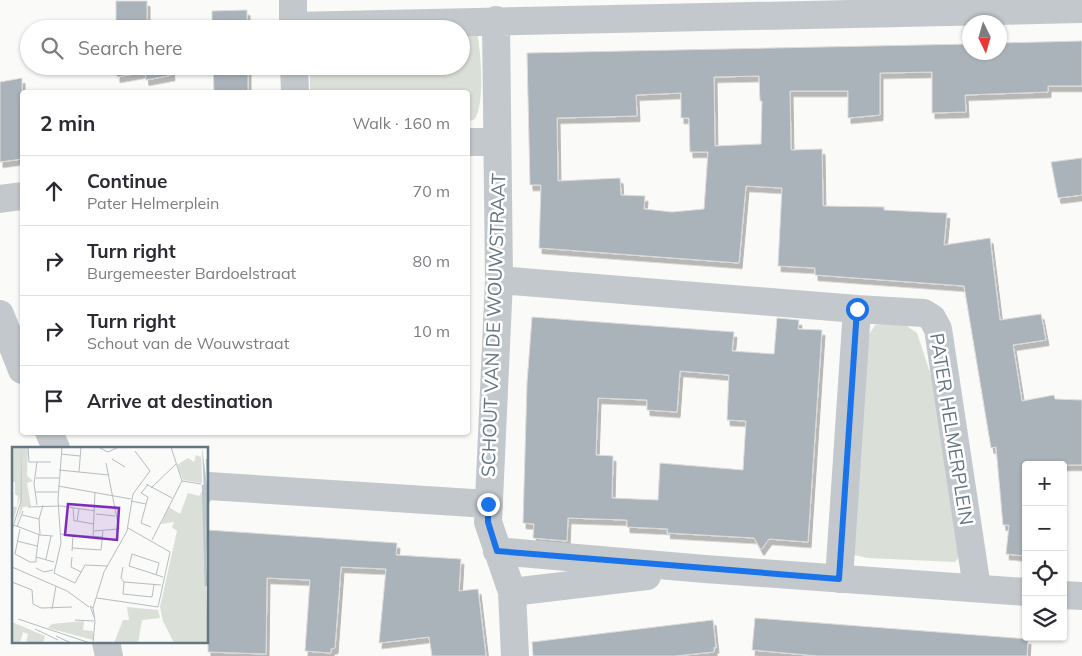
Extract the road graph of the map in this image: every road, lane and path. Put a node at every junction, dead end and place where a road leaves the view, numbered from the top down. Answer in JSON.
{"nodes":[{"id":1,"x":919,"y":6,"type":"edge"},
{"id":2,"x":1082,"y":9,"type":"edge"},
{"id":3,"x":293,"y":18,"type":"edge"},
{"id":4,"x":496,"y":20,"type":"junction"},
{"id":5,"x":294,"y":75,"type":"edge"},
{"id":6,"x":295,"y":90,"type":"edge"},
{"id":7,"x":470,"y":142,"type":"edge"},
{"id":8,"x":498,"y":142,"type":"junction"},
{"id":9,"x":20,"y":196,"type":"edge"},
{"id":10,"x":0,"y":200,"type":"edge"},
{"id":11,"x":499,"y":280,"type":"junction"},
{"id":12,"x":857,"y":309,"type":"junction"},
{"id":13,"x":0,"y":314,"type":"edge"},
{"id":14,"x":20,"y":365,"type":"edge"},
{"id":15,"x":0,"y":374,"type":"edge"},
{"id":16,"x":20,"y":375,"type":"edge"},
{"id":17,"x":51,"y":435,"type":"edge"},
{"id":18,"x":56,"y":447,"type":"edge"},
{"id":19,"x":209,"y":486,"type":"edge"},
{"id":20,"x":488,"y":504,"type":"junction"},
{"id":21,"x":497,"y":551,"type":"junction"},
{"id":22,"x":705,"y":569,"type":"junction"},
{"id":23,"x":839,"y":579,"type":"junction"},
{"id":24,"x":977,"y":588,"type":"junction"},
{"id":25,"x":512,"y":592,"type":"junction"},
{"id":26,"x":1022,"y":592,"type":"edge"},
{"id":27,"x":1067,"y":595,"type":"edge"},
{"id":28,"x":1082,"y":596,"type":"edge"},
{"id":29,"x":515,"y":656,"type":"edge"}],
"edges":[{"from":1,"to":2,"type":"street"},
{"from":1,"to":4,"type":"street"},
{"from":3,"to":4,"type":"street"},
{"from":4,"to":8,"type":"street","name":"SCHOUT VAN DE WOUWSTRAAT"},
{"from":5,"to":6,"type":"street"},
{"from":7,"to":8,"type":"street"},
{"from":8,"to":11,"type":"street","name":"SCHOUT VAN DE WOUWSTRAAT"},
{"from":9,"to":10,"type":"street"},
{"from":11,"to":12,"type":"street","name":"PATER HELMERPLEIN"},
{"from":11,"to":20,"type":"street","name":"SCHOUT VAN DE WOUWSTRAAT"},
{"from":12,"to":23,"type":"street"},
{"from":12,"to":24,"type":"street","name":"PATER HELMERPLEIN"},
{"from":13,"to":14,"type":"street"},
{"from":15,"to":16,"type":"street"},
{"from":17,"to":18,"type":"street"},
{"from":19,"to":20,"type":"street"},
{"from":20,"to":21,"type":"street","name":"SCHOUT VAN DE WOUWSTRAAT"},
{"from":21,"to":22,"type":"street"},
{"from":21,"to":25,"type":"street","name":"SCHOUT VAN DE WOUWSTRAAT"},
{"from":22,"to":23,"type":"street"},
{"from":22,"to":25,"type":"street"},
{"from":23,"to":24,"type":"street"},
{"from":24,"to":26,"type":"street"},
{"from":25,"to":29,"type":"street","name":"SCHOUT VAN DE WOUWSTRAAT"},
{"from":27,"to":28,"type":"street"}]}
